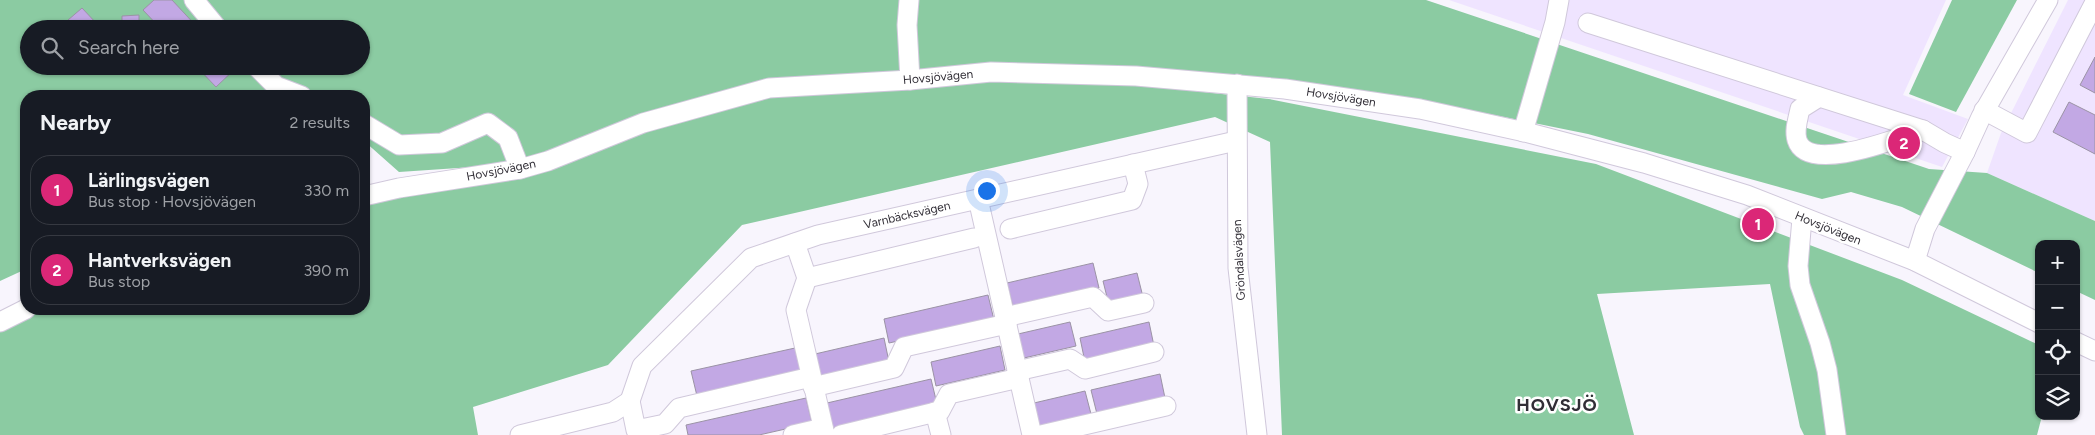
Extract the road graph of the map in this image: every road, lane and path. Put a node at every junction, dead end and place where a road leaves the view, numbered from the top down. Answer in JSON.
{"nodes":[{"id":1,"x":194,"y":0,"type":"edge"},
{"id":2,"x":909,"y":0,"type":"edge"},
{"id":3,"x":1559,"y":0,"type":"edge"},
{"id":4,"x":1565,"y":0,"type":"edge"},
{"id":5,"x":2048,"y":0,"type":"edge"},
{"id":6,"x":2095,"y":2,"type":"edge"},
{"id":7,"x":211,"y":20,"type":"edge"},
{"id":8,"x":1555,"y":22,"type":"junction"},
{"id":9,"x":1588,"y":24,"type":"dead end"},
{"id":10,"x":265,"y":75,"type":"edge"},
{"id":11,"x":910,"y":80,"type":"junction"},
{"id":12,"x":1237,"y":84,"type":"junction"},
{"id":13,"x":286,"y":90,"type":"edge"},
{"id":14,"x":1819,"y":97,"type":"junction"},
{"id":15,"x":1984,"y":110,"type":"junction"},
{"id":16,"x":370,"y":128,"type":"edge"},
{"id":17,"x":1922,"y":130,"type":"junction"},
{"id":18,"x":1522,"y":132,"type":"junction"},
{"id":19,"x":1236,"y":140,"type":"junction"},
{"id":20,"x":1965,"y":152,"type":"junction"},
{"id":21,"x":1133,"y":164,"type":"junction"},
{"id":22,"x":520,"y":168,"type":"junction"},
{"id":23,"x":370,"y":195,"type":"edge"},
{"id":24,"x":978,"y":199,"type":"junction"},
{"id":25,"x":1802,"y":218,"type":"junction"},
{"id":26,"x":1010,"y":229,"type":"dead end"},
{"id":27,"x":974,"y":238,"type":"dead end"},
{"id":28,"x":795,"y":243,"type":"junction"},
{"id":29,"x":1915,"y":261,"type":"junction"},
{"id":30,"x":807,"y":278,"type":"junction"},
{"id":31,"x":1144,"y":303,"type":"dead end"},
{"id":32,"x":20,"y":312,"type":"edge"},
{"id":33,"x":1006,"y":320,"type":"junction"},
{"id":34,"x":2035,"y":321,"type":"edge"},
{"id":35,"x":0,"y":322,"type":"edge"},
{"id":36,"x":2080,"y":344,"type":"edge"},
{"id":37,"x":2095,"y":351,"type":"edge"},
{"id":38,"x":1154,"y":352,"type":"dead end"},
{"id":39,"x":1018,"y":374,"type":"junction"},
{"id":40,"x":812,"y":382,"type":"junction"},
{"id":41,"x":630,"y":401,"type":"junction"},
{"id":42,"x":1166,"y":406,"type":"dead end"},
{"id":43,"x":935,"y":412,"type":"junction"},
{"id":44,"x":824,"y":431,"type":"edge"},
{"id":45,"x":520,"y":435,"type":"edge"},
{"id":46,"x":793,"y":435,"type":"edge"},
{"id":47,"x":841,"y":435,"type":"edge"},
{"id":48,"x":940,"y":435,"type":"edge"},
{"id":49,"x":1032,"y":435,"type":"edge"},
{"id":50,"x":1040,"y":435,"type":"edge"},
{"id":51,"x":1257,"y":435,"type":"edge"},
{"id":52,"x":1836,"y":435,"type":"edge"}],
"edges":[{"from":1,"to":7,"type":"street"},
{"from":2,"to":11,"type":"street"},
{"from":3,"to":8,"type":"street"},
{"from":4,"to":8,"type":"street"},
{"from":5,"to":15,"type":"street"},
{"from":6,"to":15,"type":"street"},
{"from":8,"to":18,"type":"street"},
{"from":9,"to":14,"type":"street"},
{"from":10,"to":13,"type":"street"},
{"from":11,"to":12,"type":"street","name":"Hovsjövägen"},
{"from":11,"to":22,"type":"street","name":"Hovsjövägen"},
{"from":12,"to":18,"type":"street","name":"Hovsjövägen"},
{"from":12,"to":19,"type":"street","name":"Gröndalsvägen"},
{"from":14,"to":17,"type":"street"},
{"from":14,"to":17,"type":"street"},
{"from":15,"to":20,"type":"street"},
{"from":16,"to":22,"type":"street"},
{"from":17,"to":20,"type":"street"},
{"from":18,"to":25,"type":"street","name":"Hovsjövägen"},
{"from":19,"to":21,"type":"street","name":"Varnbäcksvägen"},
{"from":19,"to":51,"type":"street","name":"Gröndalsvägen"},
{"from":20,"to":29,"type":"street"},
{"from":21,"to":24,"type":"street","name":"Varnbäcksvägen"},
{"from":21,"to":26,"type":"street"},
{"from":22,"to":23,"type":"street","name":"Hovsjövägen"},
{"from":24,"to":28,"type":"street","name":"Varnbäcksvägen"},
{"from":24,"to":33,"type":"street"},
{"from":25,"to":29,"type":"street","name":"Hovsjövägen"},
{"from":25,"to":52,"type":"street"},
{"from":27,"to":30,"type":"street"},
{"from":28,"to":30,"type":"street"},
{"from":28,"to":41,"type":"street","name":"Varnbäcksvägen"},
{"from":29,"to":34,"type":"street","name":"Hovsjövägen"},
{"from":30,"to":40,"type":"street"},
{"from":31,"to":33,"type":"street"},
{"from":32,"to":35,"type":"street"},
{"from":33,"to":39,"type":"street"},
{"from":33,"to":40,"type":"street"},
{"from":36,"to":37,"type":"street"},
{"from":38,"to":39,"type":"street"},
{"from":39,"to":43,"type":"street"},
{"from":39,"to":49,"type":"street"},
{"from":40,"to":41,"type":"street"},
{"from":40,"to":44,"type":"street"},
{"from":41,"to":45,"type":"street"},
{"from":42,"to":50,"type":"street"},
{"from":43,"to":47,"type":"street"},
{"from":43,"to":48,"type":"street"},
{"from":44,"to":46,"type":"street"}]}
